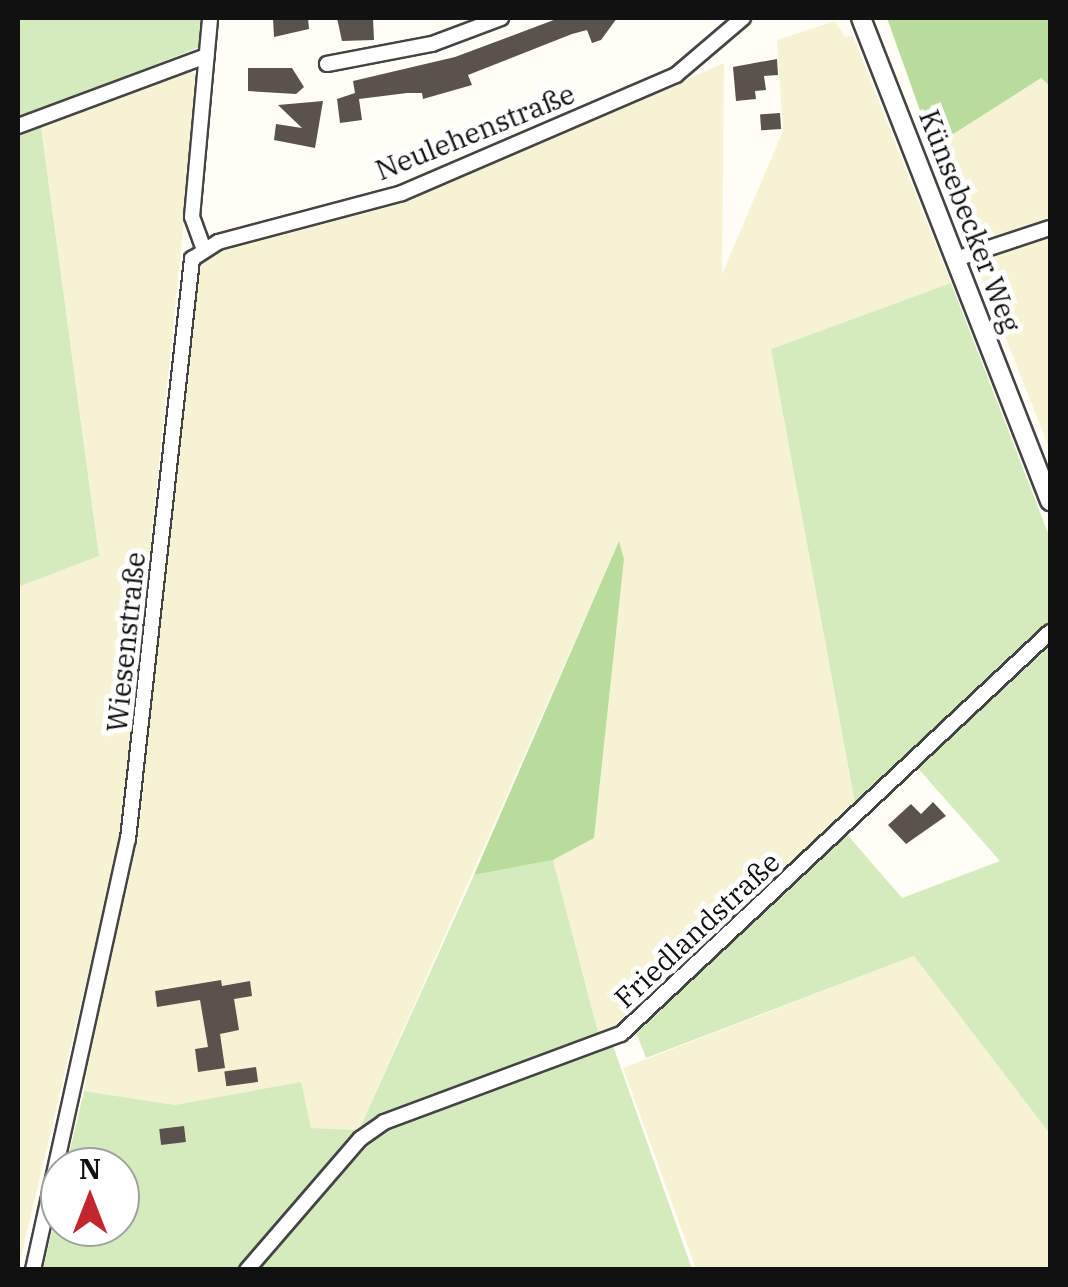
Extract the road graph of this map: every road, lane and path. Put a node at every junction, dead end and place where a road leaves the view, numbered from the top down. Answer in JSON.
{"nodes":[{"id":1,"x":210,"y":18,"type":"edge"},
{"id":2,"x":501,"y":18,"type":"edge"},
{"id":3,"x":743,"y":18,"type":"edge"},
{"id":4,"x":861,"y":18,"type":"edge"},
{"id":5,"x":206,"y":56,"type":"junction"},
{"id":6,"x":327,"y":64,"type":"dead end"},
{"id":7,"x":18,"y":126,"type":"edge"},
{"id":8,"x":1050,"y":228,"type":"edge"},
{"id":9,"x":203,"y":247,"type":"junction"},
{"id":10,"x":956,"y":259,"type":"junction"},
{"id":11,"x":1050,"y":500,"type":"edge"},
{"id":12,"x":1050,"y":632,"type":"edge"},
{"id":13,"x":33,"y":1270,"type":"edge"},
{"id":14,"x":247,"y":1270,"type":"edge"}],
"edges":[{"from":1,"to":5,"type":"street"},
{"from":2,"to":6,"type":"street"},
{"from":3,"to":9,"type":"street","name":"Neulehenstraße"},
{"from":4,"to":10,"type":"street","name":"Künsebecker Weg"},
{"from":5,"to":7,"type":"street"},
{"from":5,"to":9,"type":"street"},
{"from":8,"to":10,"type":"street"},
{"from":9,"to":13,"type":"street","name":"Wiesenstraße"},
{"from":10,"to":11,"type":"street","name":"Künsebecker Weg"},
{"from":12,"to":14,"type":"street","name":"Friedlandstraße"}]}
